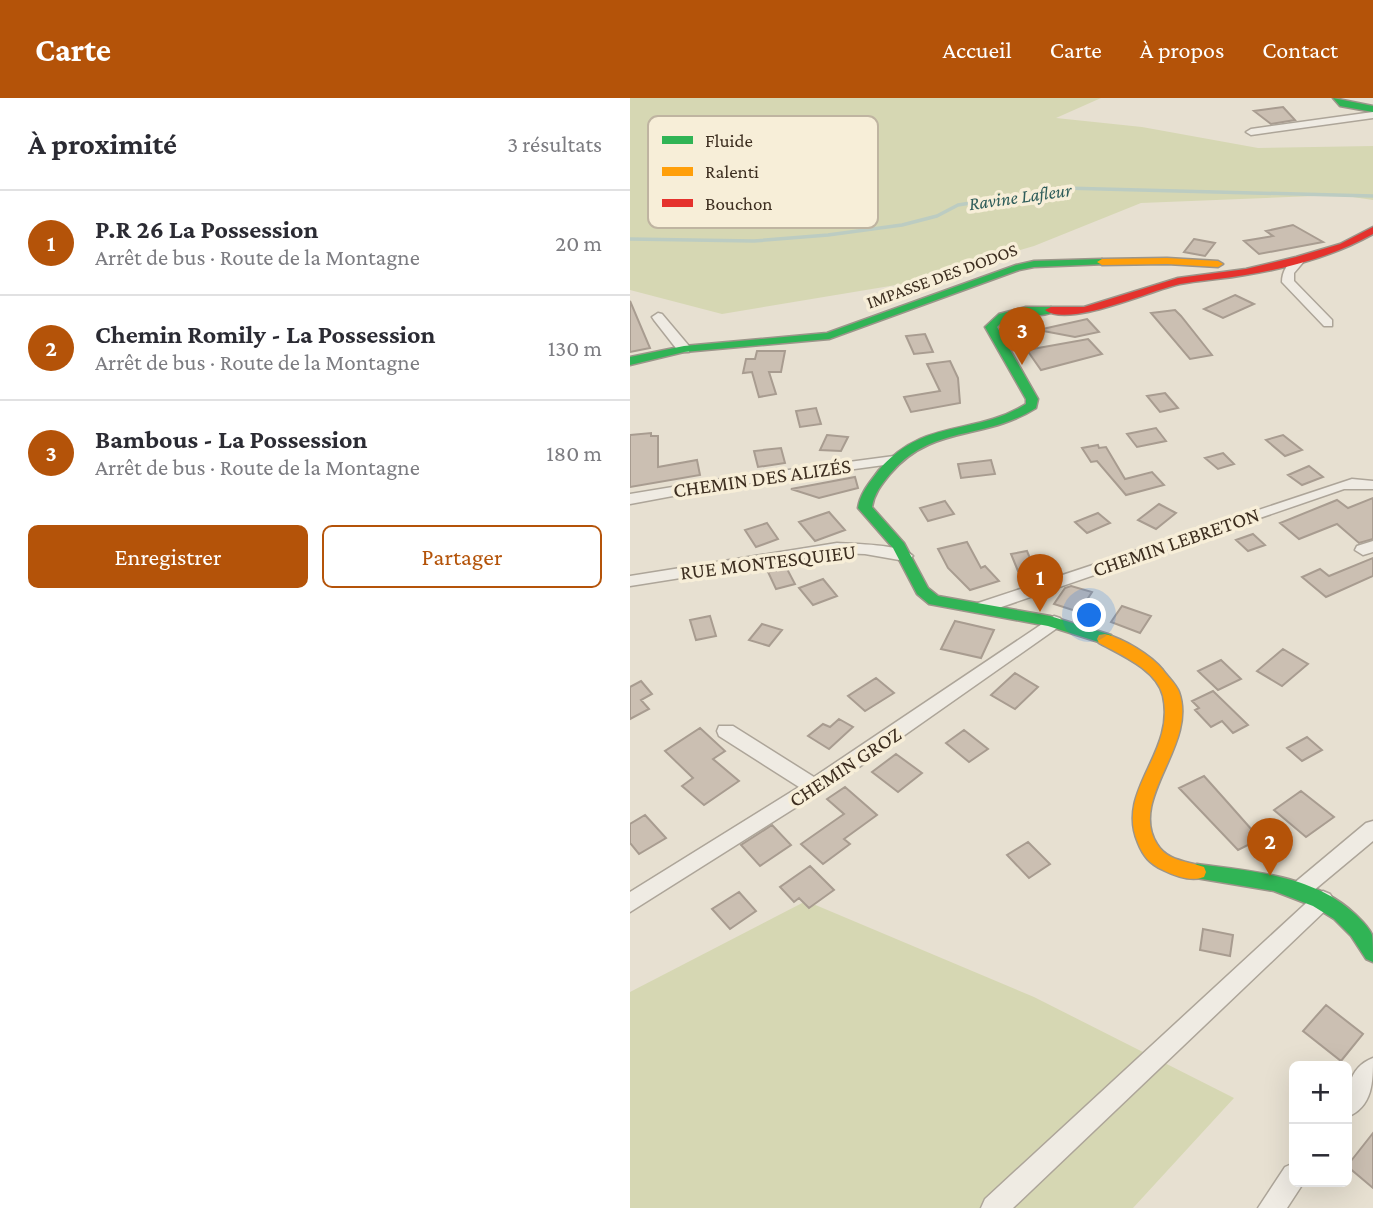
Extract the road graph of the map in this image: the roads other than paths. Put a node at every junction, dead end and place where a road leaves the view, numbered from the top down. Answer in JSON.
{"nodes":[{"id":1,"x":1337,"y":98,"type":"edge"},
{"id":2,"x":1373,"y":109,"type":"edge"},
{"id":3,"x":1373,"y":115,"type":"edge"},
{"id":4,"x":1251,"y":132,"type":"dead end"},
{"id":5,"x":1373,"y":230,"type":"edge"},
{"id":6,"x":1299,"y":260,"type":"junction"},
{"id":7,"x":658,"y":317,"type":"dead end"},
{"id":8,"x":1328,"y":323,"type":"dead end"},
{"id":9,"x":684,"y":349,"type":"junction"},
{"id":10,"x":630,"y":361,"type":"edge"},
{"id":11,"x":894,"y":460,"type":"junction"},
{"id":12,"x":1373,"y":485,"type":"edge"},
{"id":13,"x":630,"y":499,"type":"edge"},
{"id":14,"x":905,"y":556,"type":"junction"},
{"id":15,"x":630,"y":581,"type":"edge"},
{"id":16,"x":981,"y":608,"type":"junction"},
{"id":17,"x":1054,"y":622,"type":"junction"},
{"id":18,"x":726,"y":731,"type":"dead end"},
{"id":19,"x":814,"y":787,"type":"junction"},
{"id":20,"x":1373,"y":829,"type":"edge"},
{"id":21,"x":1300,"y":890,"type":"junction"},
{"id":22,"x":1323,"y":900,"type":"junction"},
{"id":23,"x":630,"y":903,"type":"edge"},
{"id":24,"x":1373,"y":953,"type":"edge"},
{"id":25,"x":1373,"y":1069,"type":"edge"},
{"id":26,"x":1352,"y":1098,"type":"edge"},
{"id":27,"x":1289,"y":1184,"type":"edge"},
{"id":28,"x":994,"y":1208,"type":"edge"},
{"id":29,"x":1271,"y":1208,"type":"edge"}],
"edges":[{"from":1,"to":2,"type":"main road"},
{"from":3,"to":4,"type":"street"},
{"from":5,"to":6,"type":"main road"},
{"from":6,"to":8,"type":"street"},
{"from":6,"to":9,"type":"main road","name":"IMPASSE DES DODOS"},
{"from":6,"to":11,"type":"main road"},
{"from":7,"to":9,"type":"street"},
{"from":9,"to":10,"type":"main road","name":"IMPASSE DES DODOS"},
{"from":11,"to":13,"type":"street","name":"CHEMIN DES ALIZÉS"},
{"from":11,"to":14,"type":"main road"},
{"from":12,"to":16,"type":"street","name":"CHEMIN LEBRETON"},
{"from":14,"to":15,"type":"street","name":"RUE MONTESQUIEU"},
{"from":14,"to":16,"type":"main road"},
{"from":16,"to":17,"type":"main road"},
{"from":17,"to":19,"type":"street","name":"CHEMIN GROZ"},
{"from":17,"to":21,"type":"main road"},
{"from":18,"to":19,"type":"street"},
{"from":19,"to":23,"type":"street","name":"CHEMIN GROZ"},
{"from":20,"to":21,"type":"street"},
{"from":21,"to":22,"type":"main road"},
{"from":22,"to":24,"type":"main road"},
{"from":22,"to":28,"type":"street"},
{"from":25,"to":26,"type":"street"},
{"from":27,"to":29,"type":"street"}]}
